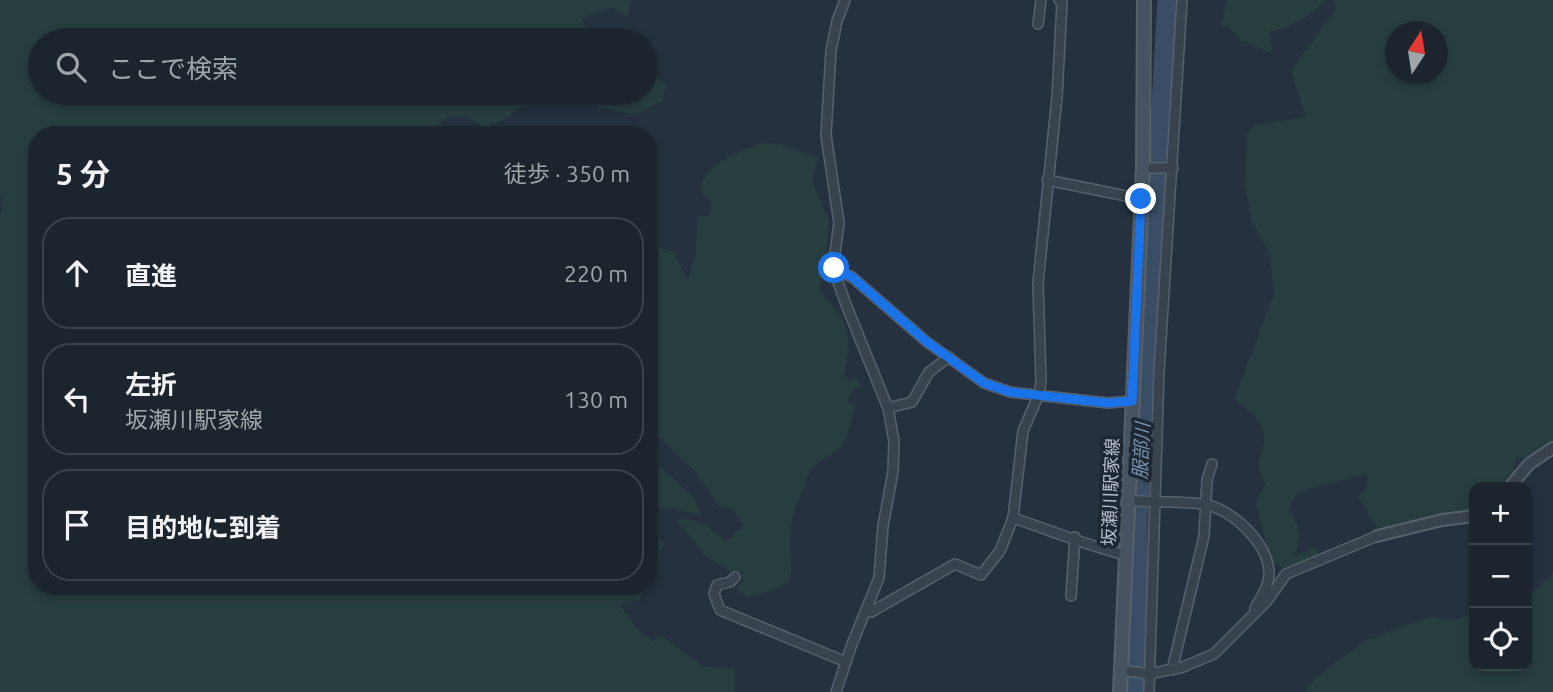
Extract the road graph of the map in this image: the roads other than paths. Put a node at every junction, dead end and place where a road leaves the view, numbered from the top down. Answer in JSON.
{"nodes":[{"id":1,"x":845,"y":0,"type":"edge"},
{"id":2,"x":1041,"y":0,"type":"edge"},
{"id":3,"x":1059,"y":0,"type":"edge"},
{"id":4,"x":1144,"y":0,"type":"edge"},
{"id":5,"x":1182,"y":0,"type":"edge"},
{"id":6,"x":1038,"y":24,"type":"dead end"},
{"id":7,"x":1146,"y":168,"type":"junction"},
{"id":8,"x":1174,"y":169,"type":"junction"},
{"id":9,"x":1047,"y":180,"type":"junction"},
{"id":10,"x":1141,"y":199,"type":"junction"},
{"id":11,"x":834,"y":268,"type":"junction"},
{"id":12,"x":948,"y":357,"type":"junction"},
{"id":13,"x":1040,"y":394,"type":"junction"},
{"id":14,"x":1132,"y":401,"type":"junction"},
{"id":15,"x":888,"y":408,"type":"junction"},
{"id":16,"x":1553,"y":448,"type":"edge"},
{"id":17,"x":1212,"y":464,"type":"dead end"},
{"id":18,"x":1514,"y":482,"type":"edge"},
{"id":19,"x":1130,"y":500,"type":"junction"},
{"id":20,"x":1155,"y":503,"type":"junction"},
{"id":21,"x":1205,"y":504,"type":"junction"},
{"id":22,"x":1469,"y":517,"type":"edge"},
{"id":23,"x":1013,"y":518,"type":"junction"},
{"id":24,"x":1377,"y":536,"type":"joint"},
{"id":25,"x":1075,"y":537,"type":"junction"},
{"id":26,"x":1126,"y":555,"type":"junction"},
{"id":27,"x":735,"y":577,"type":"dead end"},
{"id":28,"x":1071,"y":596,"type":"dead end"},
{"id":29,"x":867,"y":610,"type":"junction"},
{"id":30,"x":1250,"y":618,"type":"junction"},
{"id":31,"x":846,"y":662,"type":"junction"},
{"id":32,"x":1172,"y":670,"type":"junction"},
{"id":33,"x":1124,"y":671,"type":"junction"},
{"id":34,"x":1147,"y":673,"type":"junction"},
{"id":35,"x":836,"y":692,"type":"edge"},
{"id":36,"x":1120,"y":692,"type":"edge"},
{"id":37,"x":1149,"y":692,"type":"edge"}],
"edges":[{"from":1,"to":11,"type":"street"},
{"from":2,"to":6,"type":"street"},
{"from":3,"to":9,"type":"street"},
{"from":4,"to":7,"type":"main road","name":"坂瀬川駅家線"},
{"from":5,"to":8,"type":"street"},
{"from":7,"to":8,"type":"street"},
{"from":7,"to":10,"type":"main road","name":"坂瀬川駅家線"},
{"from":8,"to":20,"type":"street"},
{"from":9,"to":10,"type":"street"},
{"from":9,"to":13,"type":"street"},
{"from":10,"to":14,"type":"main road","name":"坂瀬川駅家線"},
{"from":11,"to":12,"type":"street"},
{"from":11,"to":15,"type":"street"},
{"from":12,"to":13,"type":"street"},
{"from":12,"to":15,"type":"street"},
{"from":13,"to":14,"type":"street"},
{"from":13,"to":23,"type":"street"},
{"from":14,"to":19,"type":"main road","name":"坂瀬川駅家線"},
{"from":15,"to":29,"type":"street"},
{"from":16,"to":18,"type":"street"},
{"from":17,"to":21,"type":"street"},
{"from":19,"to":20,"type":"street"},
{"from":19,"to":26,"type":"main road","name":"坂瀬川駅家線"},
{"from":20,"to":21,"type":"street"},
{"from":20,"to":34,"type":"street"},
{"from":21,"to":30,"type":"street"},
{"from":21,"to":32,"type":"street"},
{"from":22,"to":24,"type":"street"},
{"from":23,"to":25,"type":"street"},
{"from":23,"to":29,"type":"street"},
{"from":24,"to":30,"type":"street"},
{"from":25,"to":26,"type":"street"},
{"from":25,"to":28,"type":"street"},
{"from":26,"to":33,"type":"main road","name":"坂瀬川駅家線"},
{"from":27,"to":31,"type":"street"},
{"from":29,"to":31,"type":"street"},
{"from":30,"to":32,"type":"street"},
{"from":31,"to":35,"type":"street"},
{"from":32,"to":34,"type":"street"},
{"from":33,"to":34,"type":"street"},
{"from":33,"to":36,"type":"main road","name":"坂瀬川駅家線"},
{"from":34,"to":37,"type":"street"}]}
